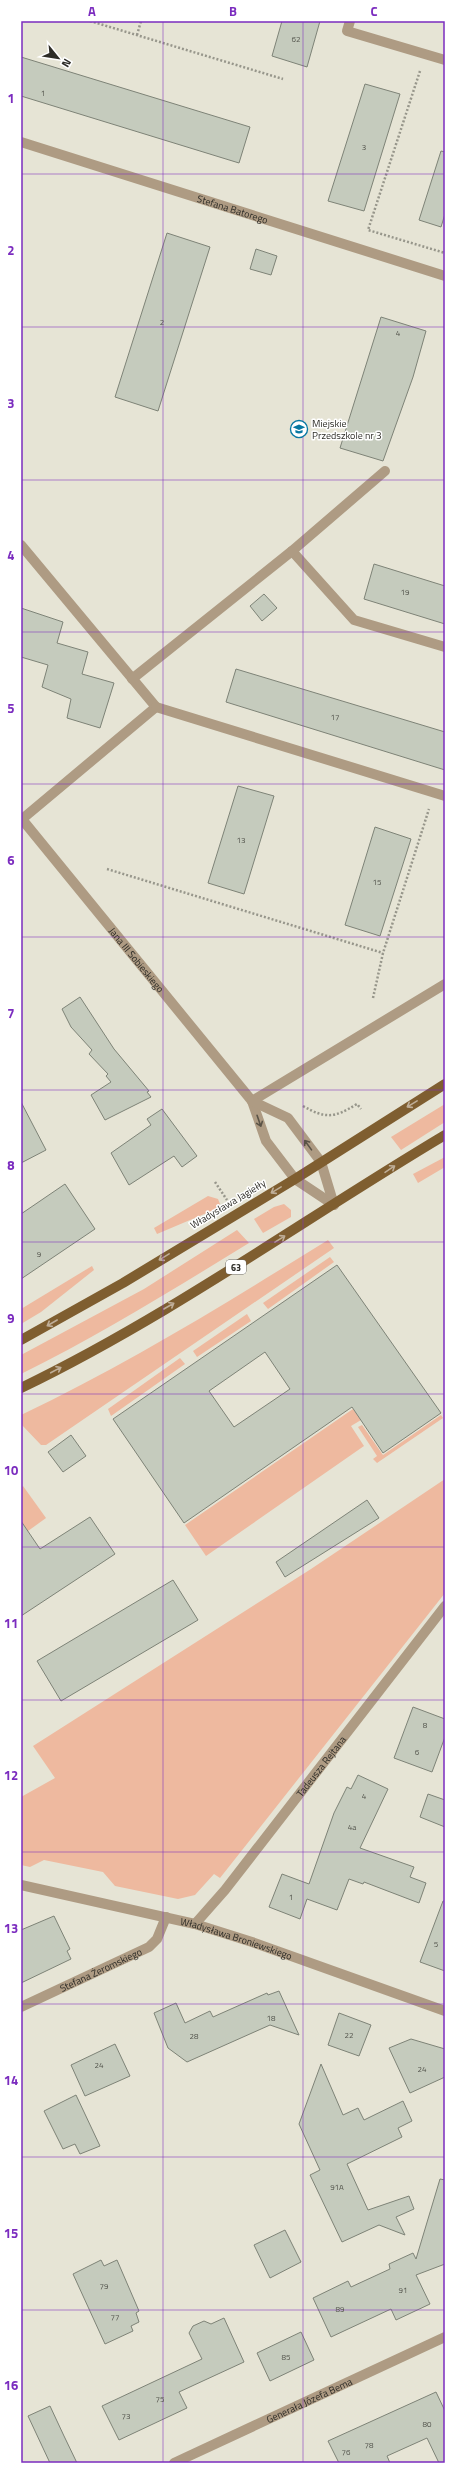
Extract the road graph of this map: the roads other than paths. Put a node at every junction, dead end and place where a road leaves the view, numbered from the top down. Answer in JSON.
{"nodes":[{"id":1,"x":350,"y":21,"type":"edge"},
{"id":2,"x":445,"y":60,"type":"edge"},
{"id":3,"x":21,"y":142,"type":"edge"},
{"id":4,"x":445,"y":276,"type":"edge"},
{"id":5,"x":385,"y":471,"type":"dead end"},
{"id":6,"x":21,"y":545,"type":"edge"},
{"id":7,"x":292,"y":550,"type":"junction"},
{"id":8,"x":445,"y":647,"type":"edge"},
{"id":9,"x":132,"y":679,"type":"junction"},
{"id":10,"x":156,"y":707,"type":"junction"},
{"id":11,"x":445,"y":796,"type":"edge"},
{"id":12,"x":21,"y":819,"type":"edge"},
{"id":13,"x":445,"y":984,"type":"edge"},
{"id":14,"x":445,"y":1084,"type":"edge"},
{"id":15,"x":252,"y":1101,"type":"junction"},
{"id":16,"x":445,"y":1135,"type":"edge"},
{"id":17,"x":320,"y":1162,"type":"junction"},
{"id":18,"x":295,"y":1178,"type":"junction"},
{"id":19,"x":334,"y":1205,"type":"junction"},
{"id":20,"x":21,"y":1340,"type":"edge"},
{"id":21,"x":21,"y":1388,"type":"edge"},
{"id":22,"x":445,"y":1606,"type":"edge"},
{"id":23,"x":21,"y":1885,"type":"edge"},
{"id":24,"x":166,"y":1917,"type":"junction"},
{"id":25,"x":195,"y":1924,"type":"junction"},
{"id":26,"x":21,"y":2007,"type":"edge"},
{"id":27,"x":445,"y":2011,"type":"edge"},
{"id":28,"x":445,"y":2337,"type":"edge"},
{"id":29,"x":174,"y":2463,"type":"edge"}],
"edges":[{"from":1,"to":2,"type":"street"},
{"from":3,"to":4,"type":"street","name":"Stefana Batorego"},
{"from":5,"to":7,"type":"street"},
{"from":6,"to":9,"type":"street"},
{"from":7,"to":8,"type":"street"},
{"from":7,"to":9,"type":"street"},
{"from":9,"to":10,"type":"street"},
{"from":10,"to":11,"type":"street"},
{"from":10,"to":12,"type":"street"},
{"from":12,"to":15,"type":"street","name":"Jana III Sobieskiego"},
{"from":13,"to":15,"type":"street"},
{"from":14,"to":17,"type":"main road","name":"Władysława Jagiełły","one_way":true},
{"from":17,"to":15,"type":"street","name":"Jana III Sobieskiego","one_way":true},
{"from":15,"to":18,"type":"street","name":"Jana III Sobieskiego","one_way":true},
{"from":19,"to":16,"type":"main road","number":"63","one_way":true},
{"from":17,"to":18,"type":"main road","name":"Władysława Jagiełły"},
{"from":17,"to":19,"type":"street","name":"Jana III Sobieskiego"},
{"from":18,"to":19,"type":"street","name":"Jana III Sobieskiego"},
{"from":18,"to":20,"type":"main road","name":"Władysława Jagiełły","one_way":true},
{"from":21,"to":19,"type":"main road","number":"63","one_way":true},
{"from":22,"to":25,"type":"street","name":"Tadeusza Rejtana"},
{"from":23,"to":24,"type":"street","name":"Władysława Broniewskiego"},
{"from":24,"to":25,"type":"street","name":"Władysława Broniewskiego"},
{"from":24,"to":26,"type":"street","name":"Stefana Żeromskiego"},
{"from":25,"to":27,"type":"street","name":"Władysława Broniewskiego"},
{"from":28,"to":29,"type":"street","name":"Generała Józefa Bema"}]}
